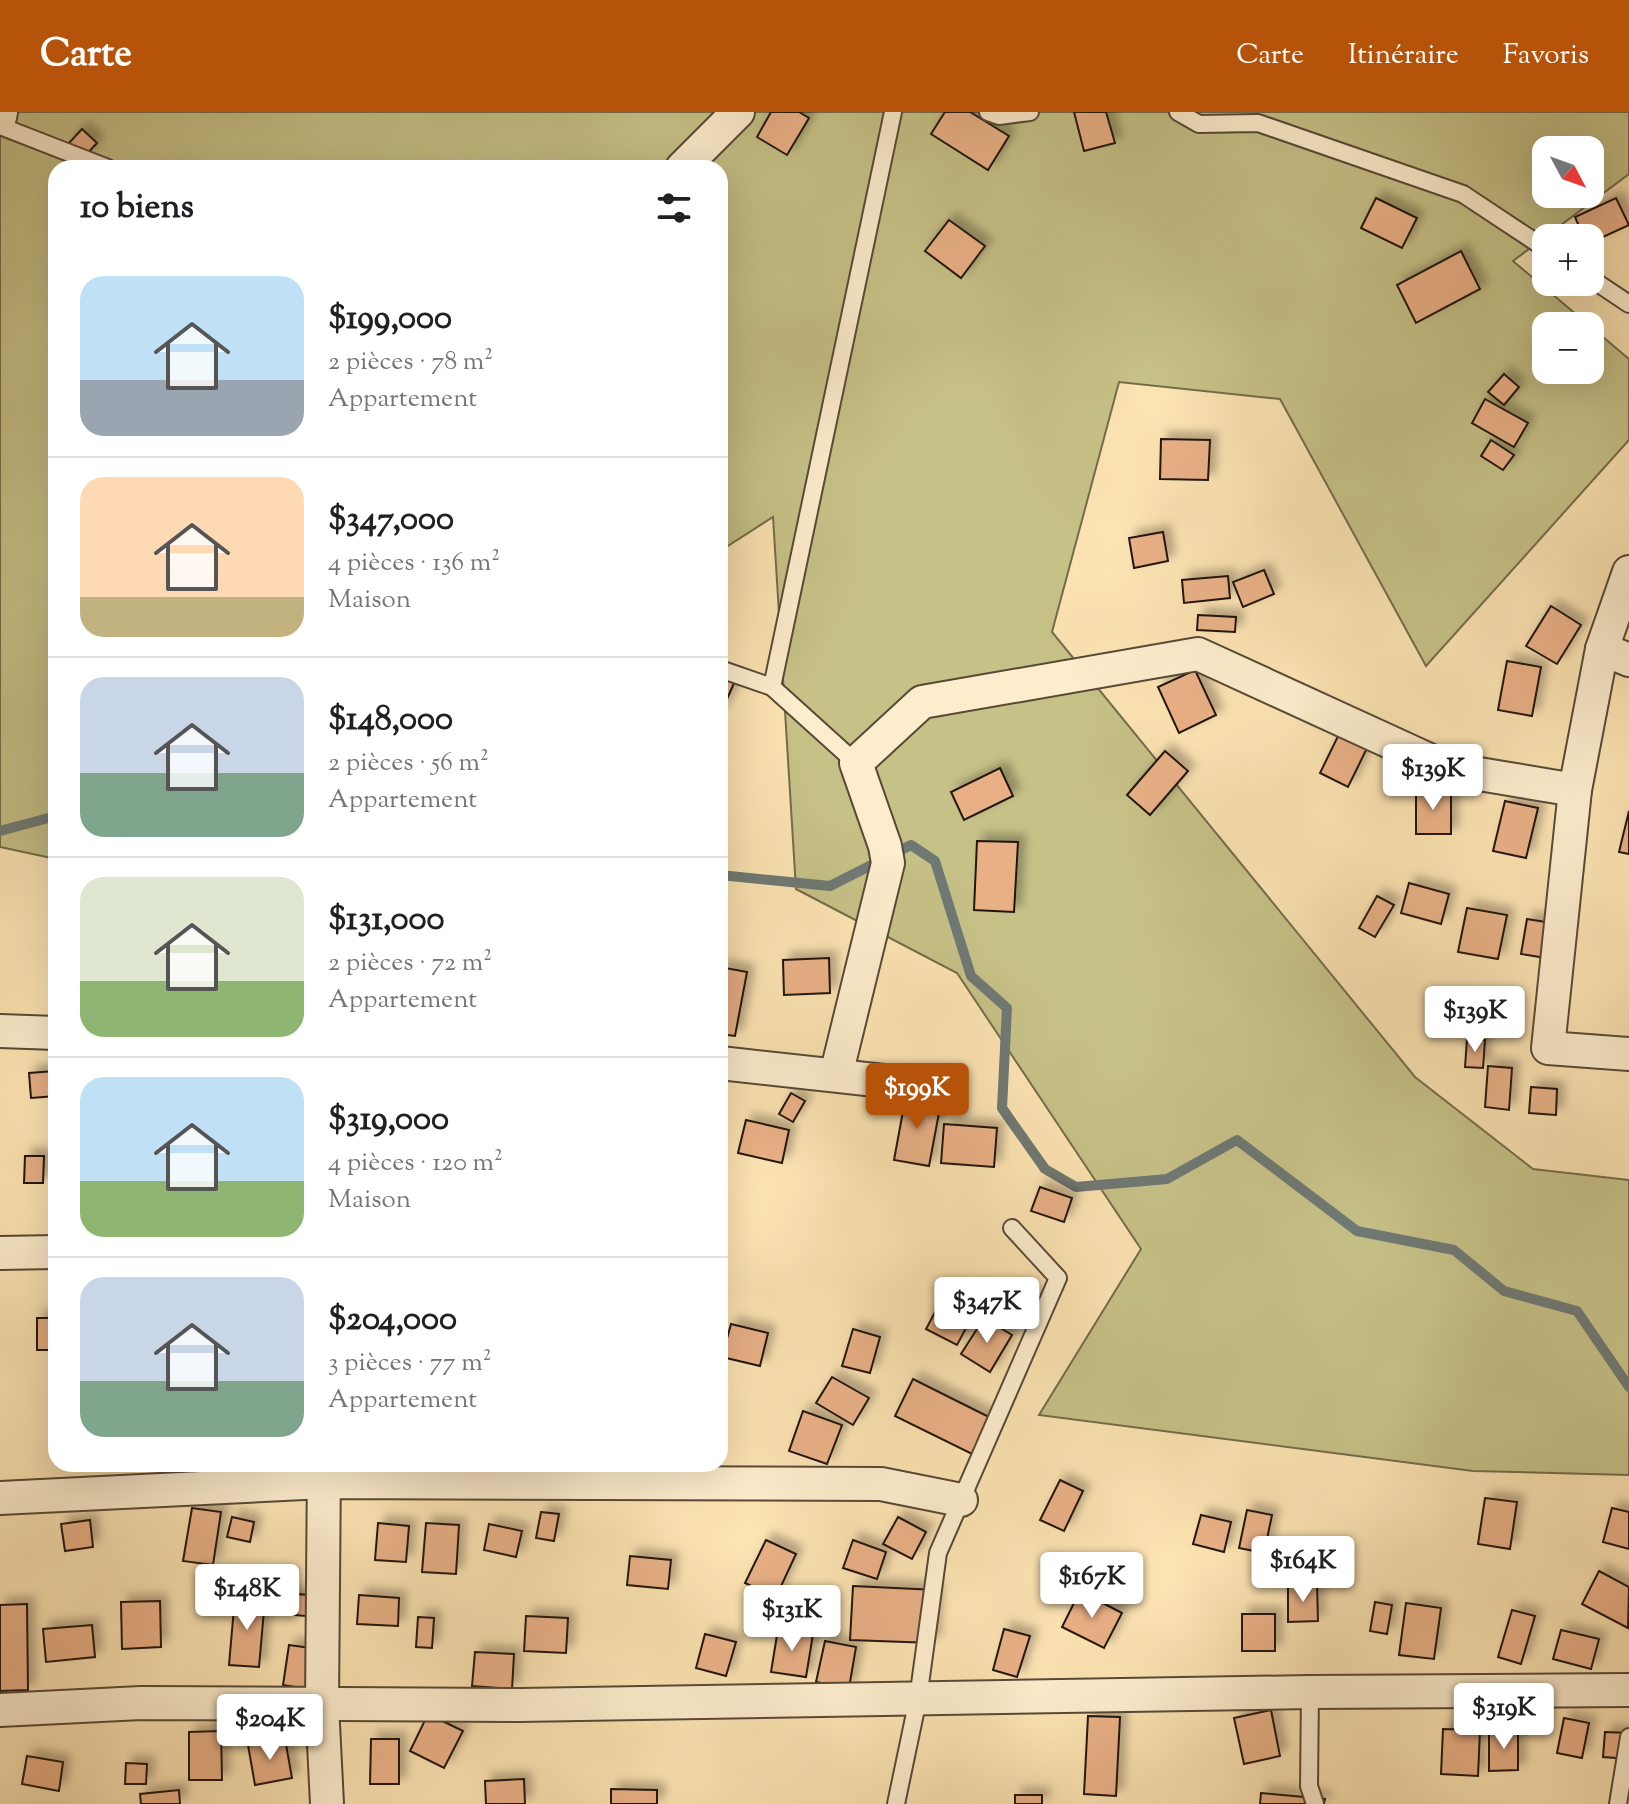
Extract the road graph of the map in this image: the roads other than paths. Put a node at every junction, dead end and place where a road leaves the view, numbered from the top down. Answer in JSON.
{"nodes":[{"id":1,"x":738,"y":112,"type":"edge"},
{"id":2,"x":893,"y":112,"type":"edge"},
{"id":3,"x":988,"y":112,"type":"edge"},
{"id":4,"x":1030,"y":112,"type":"edge"},
{"id":5,"x":1178,"y":112,"type":"edge"},
{"id":6,"x":0,"y":126,"type":"edge"},
{"id":7,"x":87,"y":160,"type":"edge"},
{"id":8,"x":690,"y":160,"type":"edge"},
{"id":9,"x":1532,"y":240,"type":"edge"},
{"id":10,"x":1604,"y":287,"type":"edge"},
{"id":11,"x":1629,"y":304,"type":"edge"},
{"id":12,"x":1629,"y":572,"type":"edge"},
{"id":13,"x":1616,"y":654,"type":"edge"},
{"id":14,"x":728,"y":672,"type":"edge"},
{"id":15,"x":772,"y":687,"type":"junction"},
{"id":16,"x":856,"y":763,"type":"junction"},
{"id":17,"x":1575,"y":790,"type":"junction"},
{"id":18,"x":0,"y":1031,"type":"edge"},
{"id":19,"x":48,"y":1033,"type":"edge"},
{"id":20,"x":1629,"y":1054,"type":"edge"},
{"id":21,"x":728,"y":1064,"type":"edge"},
{"id":22,"x":836,"y":1075,"type":"junction"},
{"id":23,"x":948,"y":1088,"type":"dead end"},
{"id":24,"x":1012,"y":1228,"type":"dead end"},
{"id":25,"x":48,"y":1252,"type":"edge"},
{"id":26,"x":0,"y":1253,"type":"edge"},
{"id":27,"x":324,"y":1473,"type":"edge"},
{"id":28,"x":0,"y":1498,"type":"edge"},
{"id":29,"x":961,"y":1500,"type":"junction"},
{"id":30,"x":1629,"y":1690,"type":"edge"},
{"id":31,"x":1310,"y":1692,"type":"junction"},
{"id":32,"x":918,"y":1699,"type":"junction"},
{"id":33,"x":322,"y":1704,"type":"junction"},
{"id":34,"x":0,"y":1710,"type":"edge"},
{"id":35,"x":1629,"y":1737,"type":"edge"},
{"id":36,"x":327,"y":1804,"type":"edge"},
{"id":37,"x":896,"y":1804,"type":"edge"},
{"id":38,"x":1315,"y":1804,"type":"edge"},
{"id":39,"x":1618,"y":1804,"type":"edge"}],
"edges":[{"from":1,"to":8,"type":"street"},
{"from":2,"to":15,"type":"lane"},
{"from":3,"to":4,"type":"lane"},
{"from":5,"to":9,"type":"lane"},
{"from":6,"to":7,"type":"lane"},
{"from":10,"to":11,"type":"lane"},
{"from":12,"to":13,"type":"street"},
{"from":13,"to":17,"type":"street"},
{"from":14,"to":15,"type":"lane"},
{"from":15,"to":16,"type":"lane"},
{"from":16,"to":17,"type":"street"},
{"from":16,"to":22,"type":"street"},
{"from":17,"to":20,"type":"street"},
{"from":18,"to":19,"type":"street"},
{"from":21,"to":22,"type":"street"},
{"from":22,"to":23,"type":"street"},
{"from":24,"to":29,"type":"lane"},
{"from":25,"to":26,"type":"street"},
{"from":27,"to":28,"type":"street"},
{"from":27,"to":29,"type":"street"},
{"from":27,"to":33,"type":"street"},
{"from":29,"to":32,"type":"lane"},
{"from":30,"to":31,"type":"street"},
{"from":31,"to":32,"type":"street"},
{"from":31,"to":38,"type":"lane"},
{"from":32,"to":33,"type":"street"},
{"from":32,"to":37,"type":"lane"},
{"from":33,"to":34,"type":"street"},
{"from":33,"to":36,"type":"street"},
{"from":35,"to":39,"type":"lane"}]}
